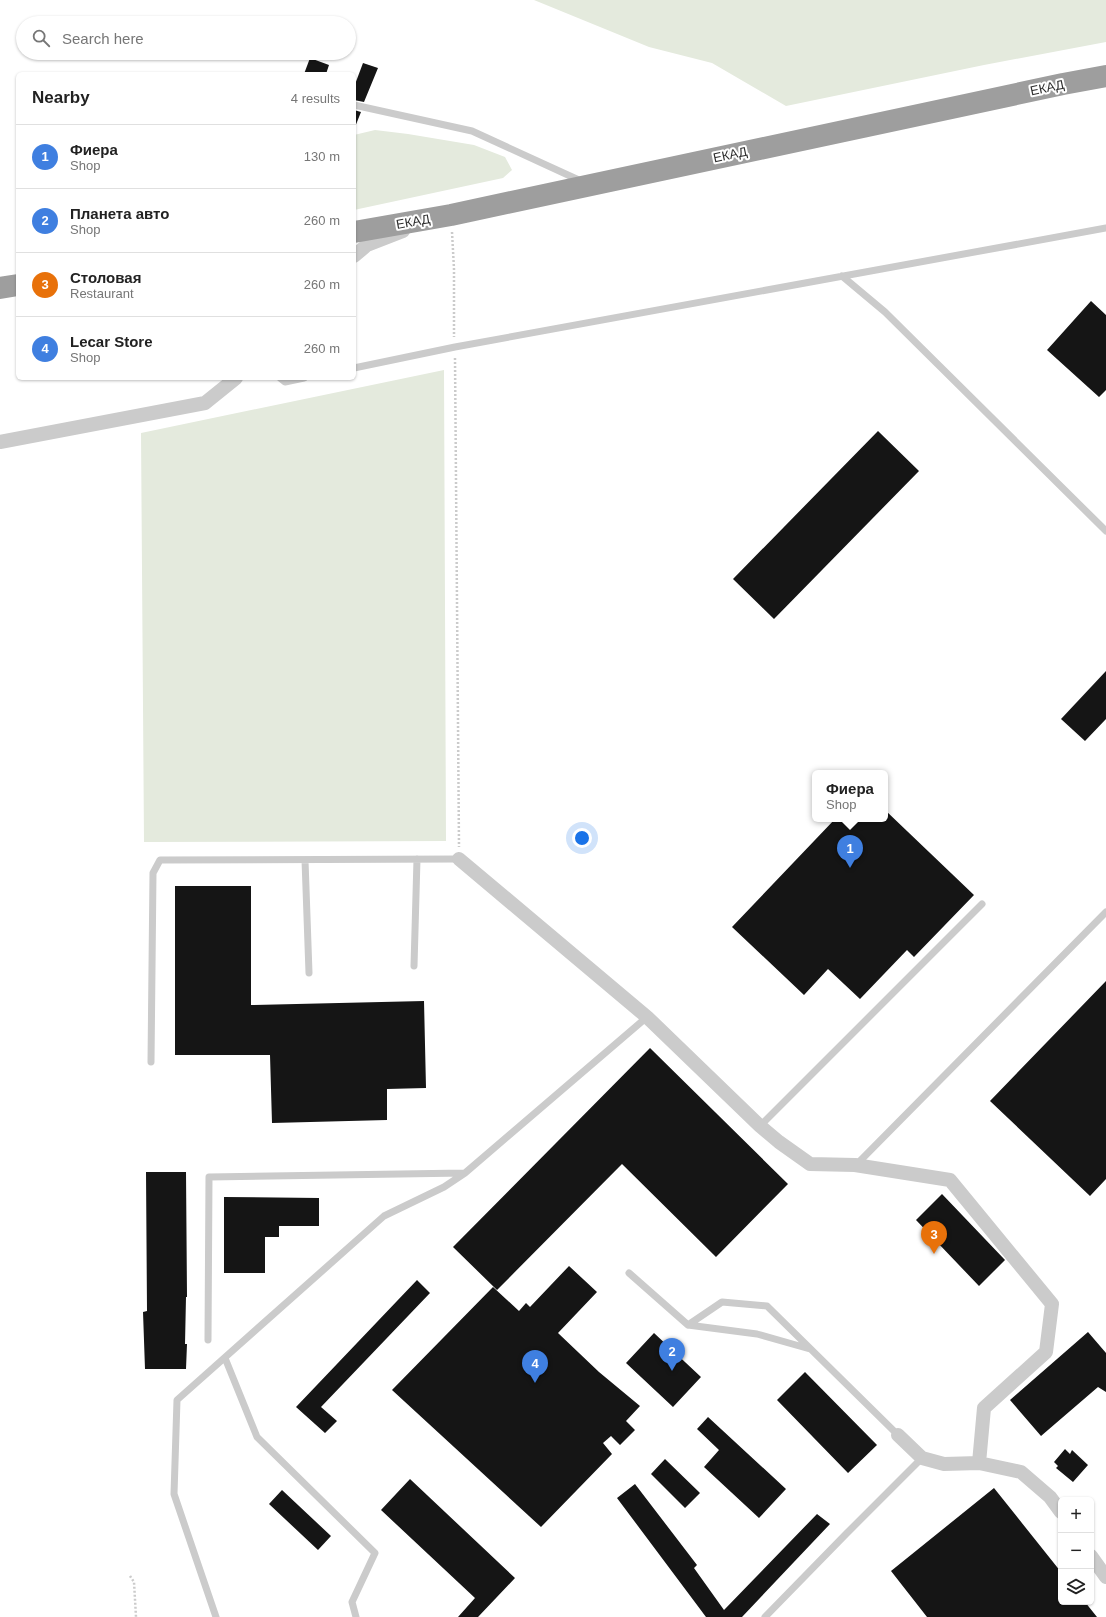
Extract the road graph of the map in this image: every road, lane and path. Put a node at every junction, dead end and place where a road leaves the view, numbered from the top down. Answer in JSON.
{"nodes":[{"id":1,"x":1106,"y":76,"type":"edge"},
{"id":2,"x":356,"y":105,"type":"edge"},
{"id":3,"x":589,"y":184,"type":"junction"},
{"id":4,"x":444,"y":216,"type":"junction"},
{"id":5,"x":1106,"y":228,"type":"edge"},
{"id":6,"x":356,"y":232,"type":"edge"},
{"id":7,"x":356,"y":254,"type":"edge"},
{"id":8,"x":842,"y":276,"type":"junction"},
{"id":9,"x":16,"y":285,"type":"edge"},
{"id":10,"x":0,"y":288,"type":"edge"},
{"id":11,"x":455,"y":347,"type":"junction"},
{"id":12,"x":356,"y":368,"type":"edge"},
{"id":13,"x":234,"y":380,"type":"edge"},
{"id":14,"x":282,"y":380,"type":"edge"},
{"id":15,"x":294,"y":380,"type":"edge"},
{"id":16,"x":0,"y":442,"type":"edge"},
{"id":17,"x":1106,"y":532,"type":"edge"},
{"id":18,"x":417,"y":859,"type":"junction"},
{"id":19,"x":459,"y":859,"type":"junction"},
{"id":20,"x":305,"y":860,"type":"junction"},
{"id":21,"x":982,"y":904,"type":"dead end"},
{"id":22,"x":1106,"y":912,"type":"edge"},
{"id":23,"x":414,"y":966,"type":"dead end"},
{"id":24,"x":309,"y":973,"type":"dead end"},
{"id":25,"x":646,"y":1018,"type":"junction"},
{"id":26,"x":151,"y":1062,"type":"dead end"},
{"id":27,"x":760,"y":1126,"type":"junction"},
{"id":28,"x":856,"y":1165,"type":"junction"},
{"id":29,"x":465,"y":1173,"type":"junction"},
{"id":30,"x":629,"y":1273,"type":"dead end"},
{"id":31,"x":688,"y":1325,"type":"junction"},
{"id":32,"x":208,"y":1340,"type":"dead end"},
{"id":33,"x":812,"y":1350,"type":"junction"},
{"id":34,"x":225,"y":1358,"type":"junction"},
{"id":35,"x":898,"y":1435,"type":"joint"},
{"id":36,"x":922,"y":1458,"type":"junction"},
{"id":37,"x":979,"y":1463,"type":"junction"},
{"id":38,"x":1058,"y":1508,"type":"edge"},
{"id":39,"x":1094,"y":1560,"type":"edge"},
{"id":40,"x":130,"y":1576,"type":"dead end"},
{"id":41,"x":1106,"y":1577,"type":"edge"},
{"id":42,"x":136,"y":1617,"type":"edge"},
{"id":43,"x":216,"y":1617,"type":"edge"},
{"id":44,"x":356,"y":1617,"type":"edge"},
{"id":45,"x":765,"y":1617,"type":"edge"}],
"edges":[{"from":1,"to":3,"type":"highway","name":"ЕКАД"},
{"from":2,"to":3,"type":"lane"},
{"from":3,"to":4,"type":"highway","name":"ЕКАД"},
{"from":4,"to":6,"type":"highway","name":"ЕКАД"},
{"from":4,"to":7,"type":"street"},
{"from":4,"to":11,"type":"path"},
{"from":5,"to":8,"type":"lane"},
{"from":8,"to":11,"type":"lane"},
{"from":8,"to":17,"type":"lane"},
{"from":9,"to":10,"type":"highway"},
{"from":11,"to":12,"type":"lane"},
{"from":11,"to":19,"type":"path"},
{"from":13,"to":16,"type":"street"},
{"from":14,"to":15,"type":"lane"},
{"from":18,"to":19,"type":"lane"},
{"from":18,"to":20,"type":"lane"},
{"from":18,"to":23,"type":"lane"},
{"from":19,"to":25,"type":"street"},
{"from":20,"to":24,"type":"lane"},
{"from":20,"to":26,"type":"lane"},
{"from":21,"to":27,"type":"lane"},
{"from":22,"to":28,"type":"lane"},
{"from":25,"to":27,"type":"street"},
{"from":25,"to":29,"type":"lane"},
{"from":27,"to":28,"type":"street"},
{"from":28,"to":37,"type":"street"},
{"from":29,"to":32,"type":"lane"},
{"from":29,"to":34,"type":"lane"},
{"from":30,"to":31,"type":"lane"},
{"from":31,"to":33,"type":"lane"},
{"from":31,"to":33,"type":"lane"},
{"from":33,"to":35,"type":"lane"},
{"from":34,"to":43,"type":"lane"},
{"from":34,"to":44,"type":"lane"},
{"from":35,"to":36,"type":"street"},
{"from":36,"to":37,"type":"street"},
{"from":36,"to":45,"type":"lane"},
{"from":37,"to":38,"type":"street"},
{"from":39,"to":41,"type":"street"},
{"from":40,"to":42,"type":"path"}]}
